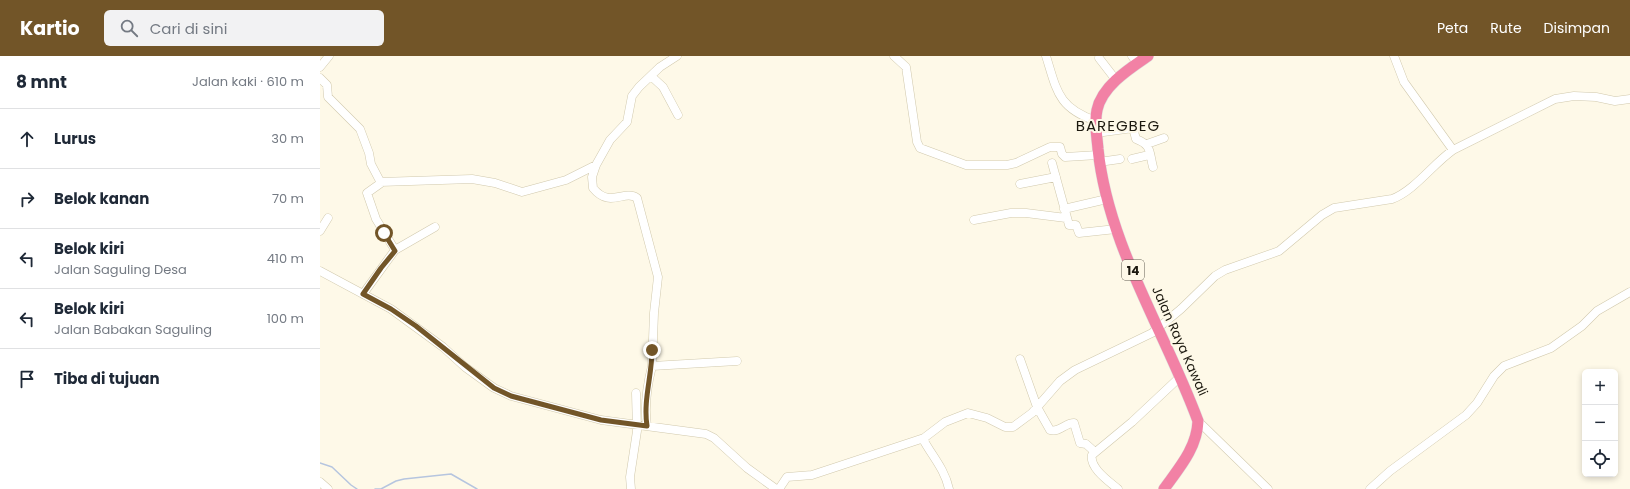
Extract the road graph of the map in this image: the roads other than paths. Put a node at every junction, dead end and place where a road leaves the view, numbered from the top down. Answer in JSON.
{"nodes":[{"id":1,"x":328,"y":56,"type":"edge"},
{"id":2,"x":677,"y":56,"type":"edge"},
{"id":3,"x":894,"y":56,"type":"edge"},
{"id":4,"x":1046,"y":56,"type":"edge"},
{"id":5,"x":1148,"y":56,"type":"edge"},
{"id":6,"x":1394,"y":56,"type":"edge"},
{"id":7,"x":1099,"y":58,"type":"dead end"},
{"id":8,"x":1134,"y":60,"type":"edge"},
{"id":9,"x":320,"y":67,"type":"edge"},
{"id":10,"x":651,"y":76,"type":"junction"},
{"id":11,"x":320,"y":78,"type":"edge"},
{"id":12,"x":1116,"y":80,"type":"junction"},
{"id":13,"x":1630,"y":99,"type":"edge"},
{"id":14,"x":678,"y":115,"type":"dead end"},
{"id":15,"x":1096,"y":122,"type":"junction"},
{"id":16,"x":1096,"y":133,"type":"junction"},
{"id":17,"x":1164,"y":138,"type":"dead end"},
{"id":18,"x":1147,"y":144,"type":"junction"},
{"id":19,"x":1453,"y":150,"type":"junction"},
{"id":20,"x":1149,"y":154,"type":"junction"},
{"id":21,"x":1099,"y":158,"type":"junction"},
{"id":22,"x":1120,"y":159,"type":"dead end"},
{"id":23,"x":1132,"y":159,"type":"dead end"},
{"id":24,"x":1052,"y":163,"type":"dead end"},
{"id":25,"x":596,"y":165,"type":"junction"},
{"id":26,"x":1152,"y":168,"type":"dead end"},
{"id":27,"x":1056,"y":177,"type":"junction"},
{"id":28,"x":380,"y":182,"type":"junction"},
{"id":29,"x":1020,"y":184,"type":"dead end"},
{"id":30,"x":1107,"y":199,"type":"junction"},
{"id":31,"x":1064,"y":209,"type":"junction"},
{"id":32,"x":328,"y":218,"type":"dead end"},
{"id":33,"x":1066,"y":218,"type":"junction"},
{"id":34,"x":974,"y":220,"type":"dead end"},
{"id":35,"x":435,"y":226,"type":"dead end"},
{"id":36,"x":1116,"y":229,"type":"junction"},
{"id":37,"x":320,"y":231,"type":"edge"},
{"id":38,"x":395,"y":250,"type":"junction"},
{"id":39,"x":320,"y":271,"type":"edge"},
{"id":40,"x":1630,"y":292,"type":"edge"},
{"id":41,"x":363,"y":294,"type":"junction"},
{"id":42,"x":1159,"y":328,"type":"junction"},
{"id":43,"x":1020,"y":360,"type":"dead end"},
{"id":44,"x":737,"y":361,"type":"dead end"},
{"id":45,"x":652,"y":366,"type":"junction"},
{"id":46,"x":1180,"y":377,"type":"junction"},
{"id":47,"x":636,"y":392,"type":"dead end"},
{"id":48,"x":1037,"y":407,"type":"junction"},
{"id":49,"x":1198,"y":421,"type":"junction"},
{"id":50,"x":637,"y":424,"type":"junction"},
{"id":51,"x":647,"y":426,"type":"junction"},
{"id":52,"x":924,"y":438,"type":"junction"},
{"id":53,"x":1095,"y":452,"type":"junction"},
{"id":54,"x":320,"y":482,"type":"edge"},
{"id":55,"x":328,"y":489,"type":"edge"},
{"id":56,"x":631,"y":489,"type":"edge"},
{"id":57,"x":776,"y":489,"type":"edge"},
{"id":58,"x":779,"y":489,"type":"edge"},
{"id":59,"x":949,"y":489,"type":"edge"},
{"id":60,"x":1118,"y":489,"type":"edge"},
{"id":61,"x":1164,"y":489,"type":"edge"},
{"id":62,"x":1268,"y":489,"type":"edge"},
{"id":63,"x":1370,"y":489,"type":"edge"}],
"edges":[{"from":1,"to":9,"type":"street"},
{"from":2,"to":10,"type":"street"},
{"from":3,"to":21,"type":"street"},
{"from":4,"to":15,"type":"street"},
{"from":5,"to":8,"type":"highway","name":"Jalan Raya Kawali","number":"14"},
{"from":6,"to":19,"type":"street"},
{"from":7,"to":12,"type":"street"},
{"from":8,"to":12,"type":"highway","name":"Jalan Raya Kawali","number":"14"},
{"from":10,"to":14,"type":"street"},
{"from":10,"to":25,"type":"street"},
{"from":11,"to":28,"type":"street"},
{"from":12,"to":15,"type":"highway","name":"Jalan Raya Kawali","number":"14"},
{"from":13,"to":19,"type":"street"},
{"from":15,"to":16,"type":"highway","name":"Jalan Raya Kawali","number":"14"},
{"from":16,"to":18,"type":"street"},
{"from":16,"to":21,"type":"highway","name":"Jalan Raya Kawali","number":"14"},
{"from":17,"to":18,"type":"street"},
{"from":18,"to":20,"type":"street"},
{"from":19,"to":42,"type":"street"},
{"from":20,"to":23,"type":"street"},
{"from":20,"to":26,"type":"street"},
{"from":21,"to":22,"type":"street"},
{"from":21,"to":30,"type":"highway","name":"Jalan Raya Kawali","number":"14"},
{"from":24,"to":27,"type":"street"},
{"from":25,"to":28,"type":"street"},
{"from":25,"to":45,"type":"street"},
{"from":27,"to":29,"type":"street"},
{"from":27,"to":31,"type":"street"},
{"from":28,"to":38,"type":"street"},
{"from":30,"to":31,"type":"street"},
{"from":30,"to":36,"type":"highway","name":"Jalan Raya Kawali","number":"14"},
{"from":31,"to":33,"type":"street"},
{"from":32,"to":37,"type":"street"},
{"from":33,"to":34,"type":"street"},
{"from":33,"to":36,"type":"street"},
{"from":35,"to":38,"type":"street"},
{"from":36,"to":42,"type":"highway","name":"Jalan Raya Kawali","number":"14"},
{"from":38,"to":41,"type":"street"},
{"from":39,"to":41,"type":"street"},
{"from":40,"to":63,"type":"street"},
{"from":41,"to":50,"type":"street"},
{"from":42,"to":46,"type":"highway","name":"Jalan Raya Kawali","number":"14"},
{"from":42,"to":48,"type":"street"},
{"from":43,"to":48,"type":"street"},
{"from":44,"to":45,"type":"street"},
{"from":45,"to":51,"type":"street"},
{"from":46,"to":49,"type":"highway","name":"Jalan Raya Kawali","number":"14"},
{"from":46,"to":53,"type":"street"},
{"from":47,"to":50,"type":"street"},
{"from":48,"to":52,"type":"street"},
{"from":48,"to":53,"type":"street"},
{"from":49,"to":61,"type":"highway","name":"Jalan Raya Kawali","number":"14"},
{"from":49,"to":62,"type":"street"},
{"from":50,"to":51,"type":"street"},
{"from":50,"to":56,"type":"street"},
{"from":51,"to":57,"type":"street"},
{"from":52,"to":58,"type":"street"},
{"from":52,"to":59,"type":"street"},
{"from":53,"to":60,"type":"street"},
{"from":54,"to":55,"type":"street"}]}
